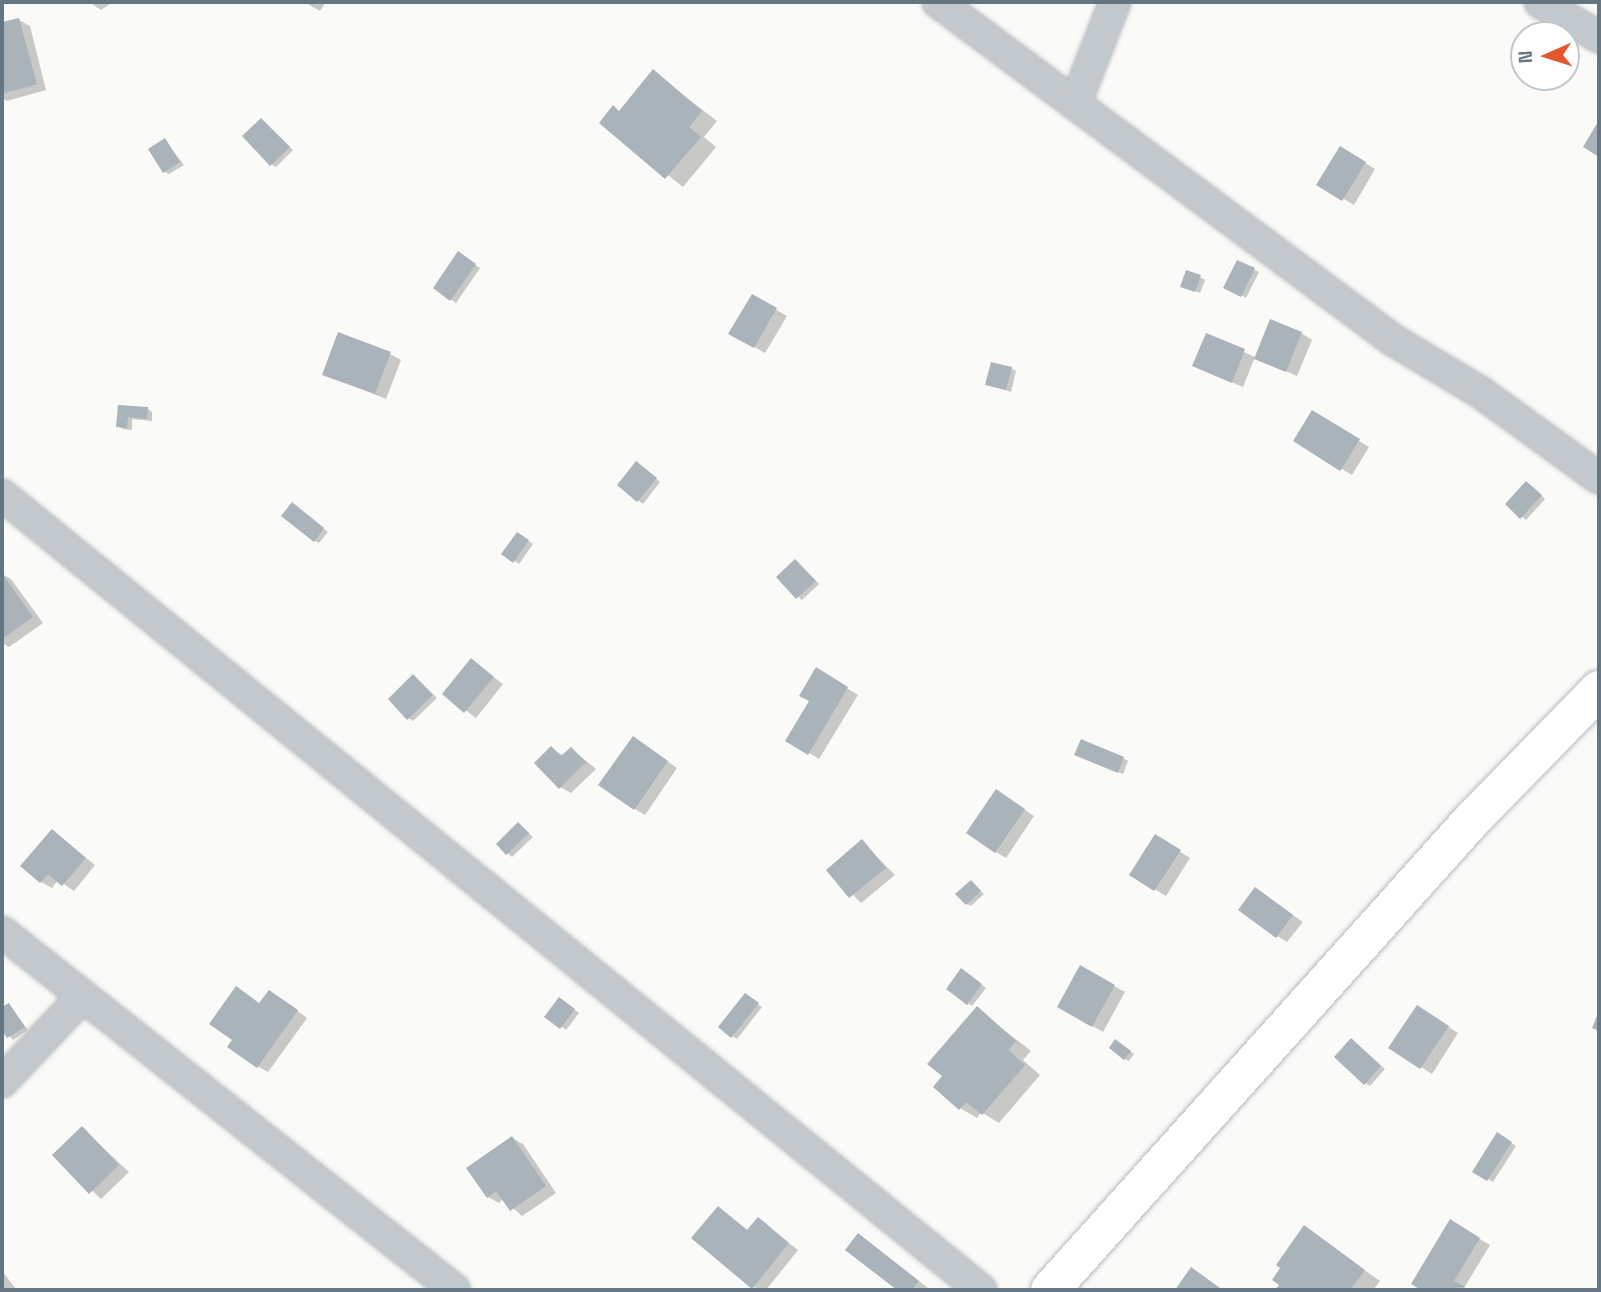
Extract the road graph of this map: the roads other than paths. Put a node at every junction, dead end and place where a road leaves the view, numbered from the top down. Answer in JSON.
{"nodes":[{"id":1,"x":938,"y":2,"type":"edge"},
{"id":2,"x":1115,"y":2,"type":"edge"},
{"id":3,"x":1540,"y":2,"type":"edge"},
{"id":4,"x":1599,"y":37,"type":"edge"},
{"id":5,"x":1075,"y":104,"type":"junction"},
{"id":6,"x":1599,"y":478,"type":"edge"},
{"id":7,"x":2,"y":495,"type":"edge"},
{"id":8,"x":1599,"y":690,"type":"edge"},
{"id":9,"x":2,"y":932,"type":"edge"},
{"id":10,"x":83,"y":996,"type":"junction"},
{"id":11,"x":2,"y":1082,"type":"edge"},
{"id":12,"x":455,"y":1290,"type":"edge"},
{"id":13,"x":981,"y":1290,"type":"edge"},
{"id":14,"x":1050,"y":1290,"type":"edge"}],
"edges":[{"from":1,"to":5,"type":"street"},
{"from":2,"to":5,"type":"street"},
{"from":3,"to":4,"type":"street"},
{"from":5,"to":6,"type":"street"},
{"from":7,"to":13,"type":"street"},
{"from":8,"to":14,"type":"street"},
{"from":9,"to":10,"type":"street"},
{"from":10,"to":11,"type":"street"},
{"from":10,"to":12,"type":"street"}]}
